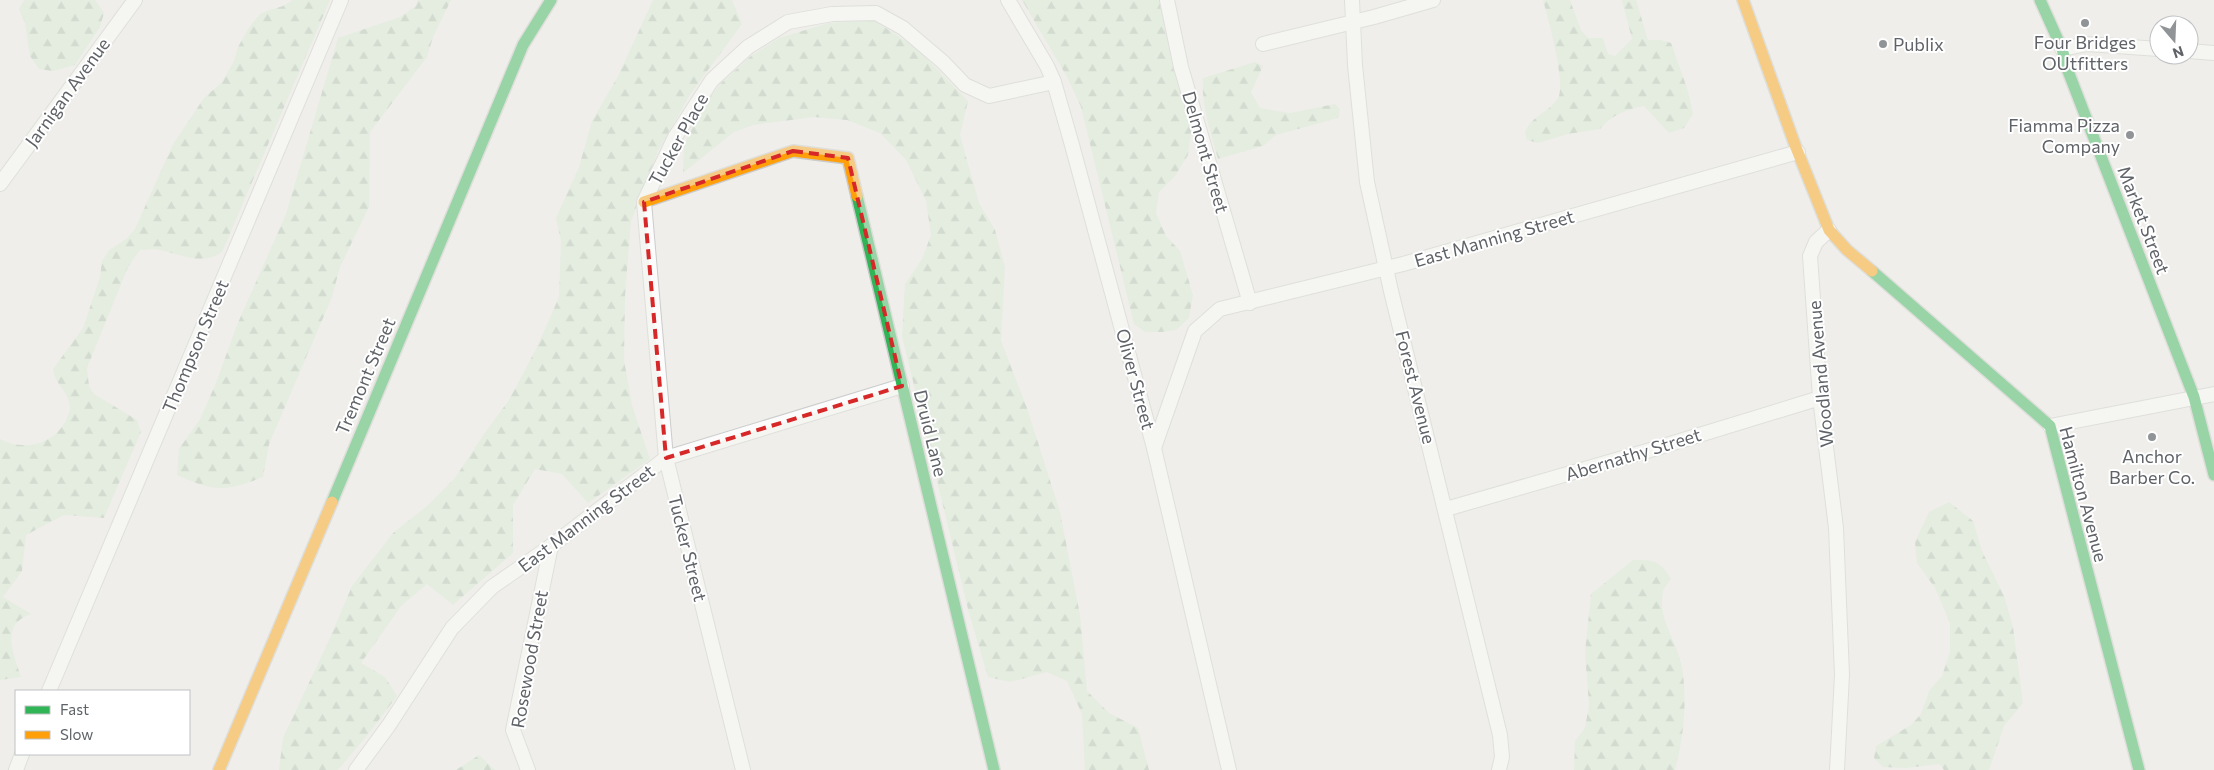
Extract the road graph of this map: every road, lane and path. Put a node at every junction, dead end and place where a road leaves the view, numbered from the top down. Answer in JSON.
{"nodes":[{"id":1,"x":134,"y":0,"type":"edge"},
{"id":2,"x":341,"y":0,"type":"edge"},
{"id":3,"x":551,"y":0,"type":"edge"},
{"id":4,"x":1008,"y":0,"type":"edge"},
{"id":5,"x":1167,"y":0,"type":"edge"},
{"id":6,"x":1352,"y":0,"type":"edge"},
{"id":7,"x":1432,"y":0,"type":"edge"},
{"id":8,"x":1743,"y":0,"type":"edge"},
{"id":9,"x":2040,"y":0,"type":"edge"},
{"id":10,"x":1354,"y":21,"type":"junction"},
{"id":11,"x":1262,"y":44,"type":"dead end"},
{"id":12,"x":2149,"y":48,"type":"edge"},
{"id":13,"x":2062,"y":49,"type":"junction"},
{"id":14,"x":2199,"y":52,"type":"edge"},
{"id":15,"x":2214,"y":53,"type":"edge"},
{"id":16,"x":1054,"y":82,"type":"junction"},
{"id":17,"x":1798,"y":152,"type":"junction"},
{"id":18,"x":0,"y":184,"type":"edge"},
{"id":19,"x":644,"y":202,"type":"junction"},
{"id":20,"x":1829,"y":230,"type":"junction"},
{"id":21,"x":1386,"y":268,"type":"junction"},
{"id":22,"x":1250,"y":303,"type":"junction"},
{"id":23,"x":902,"y":386,"type":"junction"},
{"id":24,"x":2214,"y":394,"type":"edge"},
{"id":25,"x":2194,"y":397,"type":"junction"},
{"id":26,"x":1820,"y":398,"type":"junction"},
{"id":27,"x":2050,"y":426,"type":"junction"},
{"id":28,"x":1154,"y":448,"type":"junction"},
{"id":29,"x":666,"y":458,"type":"junction"},
{"id":30,"x":2214,"y":475,"type":"edge"},
{"id":31,"x":1446,"y":509,"type":"junction"},
{"id":32,"x":551,"y":546,"type":"junction"},
{"id":33,"x":49,"y":690,"type":"edge"},
{"id":34,"x":22,"y":755,"type":"edge"},
{"id":35,"x":16,"y":770,"type":"edge"},
{"id":36,"x":219,"y":770,"type":"edge"},
{"id":37,"x":356,"y":770,"type":"edge"},
{"id":38,"x":528,"y":770,"type":"edge"},
{"id":39,"x":743,"y":770,"type":"edge"},
{"id":40,"x":994,"y":770,"type":"edge"},
{"id":41,"x":1229,"y":770,"type":"edge"},
{"id":42,"x":1499,"y":770,"type":"edge"},
{"id":43,"x":1837,"y":770,"type":"edge"},
{"id":44,"x":2138,"y":770,"type":"edge"}],
"edges":[{"from":1,"to":18,"type":"street","name":"Jarnigan Avenue"},
{"from":2,"to":33,"type":"street","name":"Thompson Street"},
{"from":3,"to":36,"type":"street","name":"Tremont Street"},
{"from":4,"to":16,"type":"street","name":"Oliver Street"},
{"from":5,"to":22,"type":"street","name":"Delmont Street"},
{"from":6,"to":10,"type":"street","name":"Forest Avenue"},
{"from":7,"to":10,"type":"street"},
{"from":8,"to":17,"type":"street"},
{"from":9,"to":13,"type":"street","name":"Market Street"},
{"from":10,"to":11,"type":"street"},
{"from":10,"to":21,"type":"street","name":"Forest Avenue"},
{"from":12,"to":13,"type":"street"},
{"from":13,"to":25,"type":"street","name":"Market Street"},
{"from":14,"to":15,"type":"street"},
{"from":16,"to":19,"type":"street","name":"Tucker Place"},
{"from":16,"to":28,"type":"street","name":"Oliver Street"},
{"from":17,"to":20,"type":"street"},
{"from":17,"to":21,"type":"street","name":"East Manning Street"},
{"from":19,"to":23,"type":"street","name":"Druid Lane"},
{"from":19,"to":29,"type":"street","name":"Tucker Street"},
{"from":20,"to":26,"type":"street","name":"Woodland Avenue"},
{"from":20,"to":27,"type":"street","name":"Hamilton Avenue"},
{"from":21,"to":22,"type":"street","name":"East Manning Street"},
{"from":21,"to":31,"type":"street","name":"Forest Avenue"},
{"from":22,"to":28,"type":"street","name":"East Manning Street"},
{"from":23,"to":29,"type":"street","name":"East Manning Street"},
{"from":23,"to":40,"type":"street","name":"Druid Lane"},
{"from":24,"to":25,"type":"street"},
{"from":25,"to":27,"type":"street"},
{"from":25,"to":30,"type":"street","name":"Market Street"},
{"from":26,"to":31,"type":"street","name":"Abernathy Street"},
{"from":26,"to":43,"type":"street","name":"Woodland Avenue"},
{"from":27,"to":44,"type":"street","name":"Hamilton Avenue"},
{"from":28,"to":41,"type":"street","name":"Oliver Street"},
{"from":29,"to":32,"type":"street","name":"East Manning Street"},
{"from":29,"to":39,"type":"street","name":"Tucker Street"},
{"from":31,"to":42,"type":"street","name":"Forest Avenue"},
{"from":32,"to":37,"type":"street","name":"East Manning Street"},
{"from":32,"to":38,"type":"street","name":"Rosewood Street"},
{"from":34,"to":35,"type":"street"}]}
